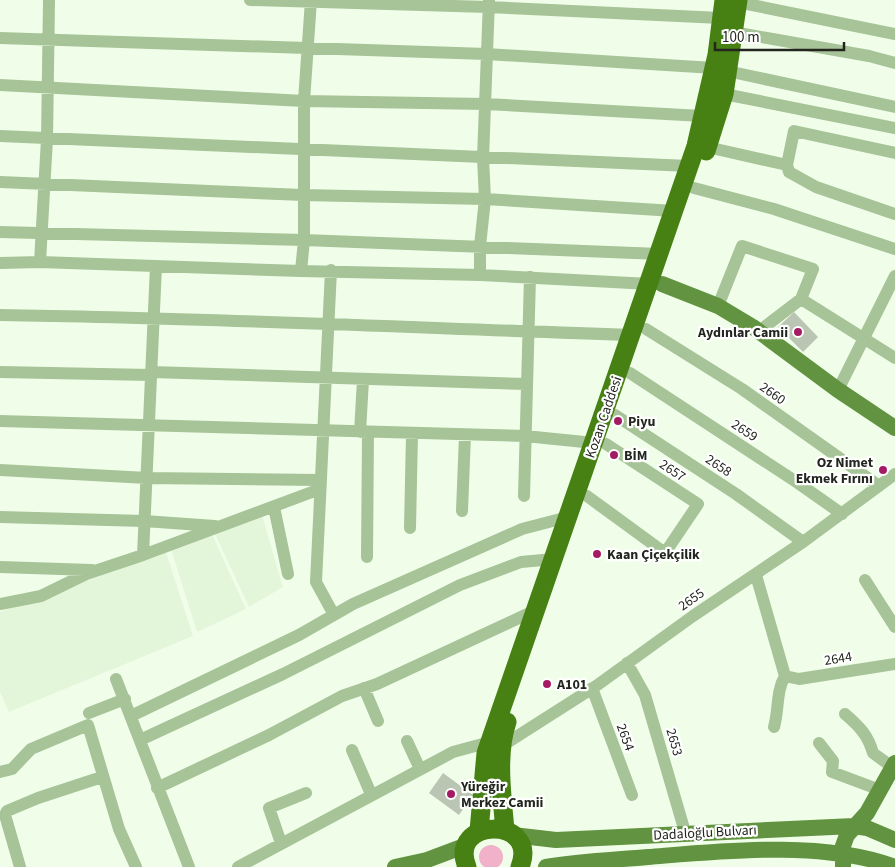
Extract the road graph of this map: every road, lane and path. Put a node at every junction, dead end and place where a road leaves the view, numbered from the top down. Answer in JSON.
{"nodes":[{"id":1,"x":50,"y":0,"type":"edge"},
{"id":2,"x":250,"y":0,"type":"edge"},
{"id":3,"x":311,"y":1,"type":"edge"},
{"id":4,"x":489,"y":4,"type":"edge"},
{"id":5,"x":731,"y":10,"type":"edge"},
{"id":6,"x":895,"y":34,"type":"edge"},
{"id":7,"x":0,"y":38,"type":"edge"},
{"id":8,"x":49,"y":41,"type":"junction"},
{"id":9,"x":306,"y":50,"type":"junction"},
{"id":10,"x":487,"y":54,"type":"junction"},
{"id":11,"x":895,"y":63,"type":"edge"},
{"id":12,"x":720,"y":70,"type":"junction"},
{"id":13,"x":0,"y":85,"type":"edge"},
{"id":14,"x":48,"y":86,"type":"junction"},
{"id":15,"x":724,"y":94,"type":"junction"},
{"id":16,"x":304,"y":101,"type":"junction"},
{"id":17,"x":486,"y":104,"type":"junction"},
{"id":18,"x":895,"y":107,"type":"edge"},
{"id":19,"x":702,"y":116,"type":"junction"},
{"id":20,"x":895,"y":128,"type":"edge"},
{"id":21,"x":0,"y":136,"type":"edge"},
{"id":22,"x":47,"y":138,"type":"junction"},
{"id":23,"x":707,"y":147,"type":"junction"},
{"id":24,"x":303,"y":150,"type":"junction"},
{"id":25,"x":895,"y":153,"type":"edge"},
{"id":26,"x":483,"y":158,"type":"junction"},
{"id":27,"x":787,"y":165,"type":"junction"},
{"id":28,"x":689,"y":166,"type":"junction"},
{"id":29,"x":0,"y":182,"type":"edge"},
{"id":30,"x":44,"y":183,"type":"junction"},
{"id":31,"x":694,"y":188,"type":"junction"},
{"id":32,"x":303,"y":195,"type":"junction"},
{"id":33,"x":484,"y":199,"type":"junction"},
{"id":34,"x":674,"y":212,"type":"junction"},
{"id":35,"x":895,"y":214,"type":"edge"},
{"id":36,"x":0,"y":232,"type":"edge"},
{"id":37,"x":41,"y":234,"type":"junction"},
{"id":38,"x":304,"y":240,"type":"junction"},
{"id":39,"x":480,"y":246,"type":"junction"},
{"id":40,"x":895,"y":249,"type":"edge"},
{"id":41,"x":660,"y":254,"type":"junction"},
{"id":42,"x":40,"y":262,"type":"junction"},
{"id":43,"x":0,"y":263,"type":"edge"},
{"id":44,"x":156,"y":266,"type":"junction"},
{"id":45,"x":301,"y":270,"type":"junction"},
{"id":46,"x":331,"y":270,"type":"junction"},
{"id":47,"x":480,"y":275,"type":"junction"},
{"id":48,"x":895,"y":276,"type":"edge"},
{"id":49,"x":530,"y":277,"type":"junction"},
{"id":50,"x":656,"y":284,"type":"junction"},
{"id":51,"x":801,"y":299,"type":"junction"},
{"id":52,"x":718,"y":306,"type":"junction"},
{"id":53,"x":0,"y":315,"type":"edge"},
{"id":54,"x":153,"y":318,"type":"junction"},
{"id":55,"x":328,"y":326,"type":"junction"},
{"id":56,"x":530,"y":332,"type":"junction"},
{"id":57,"x":639,"y":332,"type":"junction"},
{"id":58,"x":758,"y":332,"type":"junction"},
{"id":59,"x":863,"y":337,"type":"junction"},
{"id":60,"x":894,"y":355,"type":"edge"},
{"id":61,"x":0,"y":372,"type":"edge"},
{"id":62,"x":151,"y":373,"type":"junction"},
{"id":63,"x":630,"y":373,"type":"junction"},
{"id":64,"x":326,"y":378,"type":"junction"},
{"id":65,"x":362,"y":380,"type":"junction"},
{"id":66,"x":527,"y":384,"type":"junction"},
{"id":67,"x":838,"y":390,"type":"junction"},
{"id":68,"x":616,"y":415,"type":"junction"},
{"id":69,"x":0,"y":421,"type":"edge"},
{"id":70,"x":149,"y":426,"type":"junction"},
{"id":71,"x":895,"y":428,"type":"edge"},
{"id":72,"x":324,"y":430,"type":"junction"},
{"id":73,"x":364,"y":432,"type":"junction"},
{"id":74,"x":412,"y":434,"type":"junction"},
{"id":75,"x":465,"y":435,"type":"junction"},
{"id":76,"x":525,"y":436,"type":"junction"},
{"id":77,"x":600,"y":443,"type":"junction"},
{"id":78,"x":0,"y":470,"type":"edge"},
{"id":79,"x":895,"y":474,"type":"edge"},
{"id":80,"x":147,"y":478,"type":"junction"},
{"id":81,"x":320,"y":484,"type":"junction"},
{"id":82,"x":879,"y":486,"type":"junction"},
{"id":83,"x":524,"y":496,"type":"dead end"},
{"id":84,"x":586,"y":496,"type":"junction"},
{"id":85,"x":274,"y":507,"type":"junction"},
{"id":86,"x":462,"y":511,"type":"dead end"},
{"id":87,"x":842,"y":514,"type":"junction"},
{"id":88,"x":0,"y":517,"type":"edge"},
{"id":89,"x":568,"y":517,"type":"junction"},
{"id":90,"x":144,"y":521,"type":"junction"},
{"id":91,"x":220,"y":526,"type":"junction"},
{"id":92,"x":410,"y":528,"type":"dead end"},
{"id":93,"x":803,"y":542,"type":"junction"},
{"id":94,"x":143,"y":555,"type":"junction"},
{"id":95,"x":367,"y":557,"type":"dead end"},
{"id":96,"x":554,"y":559,"type":"junction"},
{"id":97,"x":0,"y":567,"type":"edge"},
{"id":98,"x":96,"y":571,"type":"junction"},
{"id":99,"x":288,"y":574,"type":"dead end"},
{"id":100,"x":756,"y":575,"type":"junction"},
{"id":101,"x":865,"y":580,"type":"dead end"},
{"id":102,"x":0,"y":604,"type":"edge"},
{"id":103,"x":536,"y":610,"type":"junction"},
{"id":104,"x":334,"y":615,"type":"junction"},
{"id":105,"x":893,"y":620,"type":"edge"},
{"id":106,"x":627,"y":663,"type":"junction"},
{"id":107,"x":895,"y":664,"type":"edge"},
{"id":108,"x":785,"y":676,"type":"junction"},
{"id":109,"x":116,"y":679,"type":"dead end"},
{"id":110,"x":364,"y":688,"type":"junction"},
{"id":111,"x":592,"y":688,"type":"junction"},
{"id":112,"x":125,"y":699,"type":"junction"},
{"id":113,"x":89,"y":713,"type":"dead end"},
{"id":114,"x":845,"y":714,"type":"dead end"},
{"id":115,"x":132,"y":716,"type":"junction"},
{"id":116,"x":378,"y":720,"type":"dead end"},
{"id":117,"x":774,"y":727,"type":"dead end"},
{"id":118,"x":140,"y":740,"type":"junction"},
{"id":119,"x":407,"y":741,"type":"dead end"},
{"id":120,"x":819,"y":743,"type":"dead end"},
{"id":121,"x":496,"y":744,"type":"junction"},
{"id":122,"x":352,"y":750,"type":"dead end"},
{"id":123,"x":894,"y":766,"type":"edge"},
{"id":124,"x":420,"y":769,"type":"junction"},
{"id":125,"x":0,"y":772,"type":"edge"},
{"id":126,"x":102,"y":776,"type":"junction"},
{"id":127,"x":157,"y":788,"type":"junction"},
{"id":128,"x":880,"y":790,"type":"junction"},
{"id":129,"x":306,"y":793,"type":"dead end"},
{"id":130,"x":371,"y":794,"type":"junction"},
{"id":131,"x":632,"y":795,"type":"dead end"},
{"id":132,"x":863,"y":823,"type":"junction"},
{"id":133,"x":509,"y":832,"type":"junction"},
{"id":134,"x":685,"y":832,"type":"junction"},
{"id":135,"x":473,"y":838,"type":"junction"},
{"id":136,"x":895,"y":840,"type":"edge"},
{"id":137,"x":282,"y":843,"type":"junction"},
{"id":138,"x":848,"y":862,"type":"edge"},
{"id":139,"x":20,"y":867,"type":"edge"},
{"id":140,"x":136,"y":867,"type":"edge"},
{"id":141,"x":189,"y":867,"type":"edge"},
{"id":142,"x":238,"y":867,"type":"edge"},
{"id":143,"x":395,"y":867,"type":"edge"},
{"id":144,"x":467,"y":867,"type":"edge"},
{"id":145,"x":520,"y":867,"type":"edge"},
{"id":146,"x":546,"y":867,"type":"edge"},
{"id":147,"x":895,"y":867,"type":"edge"}],
"edges":[{"from":1,"to":8,"type":"street"},
{"from":2,"to":3,"type":"street"},
{"from":3,"to":4,"type":"street"},
{"from":3,"to":9,"type":"street"},
{"from":4,"to":5,"type":"street"},
{"from":4,"to":10,"type":"street"},
{"from":5,"to":6,"type":"street"},
{"from":5,"to":11,"type":"street"},
{"from":5,"to":12,"type":"highway","name":"Kozan Caddesi"},
{"from":7,"to":8,"type":"street"},
{"from":8,"to":9,"type":"street"},
{"from":8,"to":14,"type":"street"},
{"from":9,"to":10,"type":"street"},
{"from":9,"to":16,"type":"street"},
{"from":10,"to":12,"type":"street"},
{"from":10,"to":17,"type":"street"},
{"from":12,"to":15,"type":"highway","name":"Kozan Caddesi"},
{"from":12,"to":18,"type":"street"},
{"from":12,"to":19,"type":"highway","name":"Kozan Caddesi"},
{"from":13,"to":14,"type":"street"},
{"from":14,"to":16,"type":"street"},
{"from":14,"to":22,"type":"street"},
{"from":15,"to":20,"type":"street"},
{"from":15,"to":23,"type":"highway","name":"Kozan Caddesi"},
{"from":16,"to":17,"type":"street"},
{"from":16,"to":24,"type":"street"},
{"from":17,"to":19,"type":"street"},
{"from":17,"to":26,"type":"street"},
{"from":19,"to":28,"type":"highway","name":"Kozan Caddesi"},
{"from":21,"to":22,"type":"street"},
{"from":22,"to":24,"type":"street"},
{"from":22,"to":30,"type":"street"},
{"from":23,"to":27,"type":"street"},
{"from":23,"to":31,"type":"highway","name":"Kozan Caddesi"},
{"from":24,"to":26,"type":"street"},
{"from":24,"to":32,"type":"street"},
{"from":25,"to":27,"type":"street"},
{"from":26,"to":28,"type":"street"},
{"from":26,"to":33,"type":"street"},
{"from":27,"to":35,"type":"street"},
{"from":28,"to":34,"type":"highway","name":"Kozan Caddesi"},
{"from":29,"to":30,"type":"street"},
{"from":30,"to":32,"type":"street"},
{"from":30,"to":37,"type":"street"},
{"from":31,"to":40,"type":"street"},
{"from":31,"to":50,"type":"highway","name":"Kozan Caddesi"},
{"from":32,"to":33,"type":"street"},
{"from":32,"to":38,"type":"street"},
{"from":33,"to":34,"type":"street"},
{"from":33,"to":39,"type":"street"},
{"from":34,"to":41,"type":"highway","name":"Kozan Caddesi"},
{"from":36,"to":37,"type":"street"},
{"from":37,"to":38,"type":"street"},
{"from":37,"to":42,"type":"street"},
{"from":38,"to":39,"type":"street"},
{"from":38,"to":45,"type":"street"},
{"from":39,"to":41,"type":"street"},
{"from":39,"to":47,"type":"street"},
{"from":41,"to":50,"type":"highway","name":"Kozan Caddesi"},
{"from":42,"to":43,"type":"street"},
{"from":42,"to":44,"type":"street"},
{"from":44,"to":45,"type":"street"},
{"from":44,"to":54,"type":"street"},
{"from":45,"to":46,"type":"street"},
{"from":46,"to":47,"type":"street"},
{"from":46,"to":55,"type":"street"},
{"from":47,"to":49,"type":"street"},
{"from":48,"to":59,"type":"street"},
{"from":49,"to":50,"type":"street"},
{"from":49,"to":56,"type":"street"},
{"from":50,"to":52,"type":"main road"},
{"from":50,"to":57,"type":"highway","name":"Kozan Caddesi"},
{"from":51,"to":52,"type":"street"},
{"from":51,"to":58,"type":"street"},
{"from":51,"to":59,"type":"street"},
{"from":52,"to":58,"type":"main road"},
{"from":53,"to":54,"type":"street"},
{"from":54,"to":55,"type":"street"},
{"from":54,"to":62,"type":"street"},
{"from":55,"to":56,"type":"street"},
{"from":55,"to":64,"type":"street"},
{"from":56,"to":57,"type":"street"},
{"from":56,"to":66,"type":"street"},
{"from":57,"to":63,"type":"highway","name":"Kozan Caddesi"},
{"from":57,"to":77,"type":"highway","name":"Kozan Caddesi"},
{"from":57,"to":82,"type":"street","name":"2660"},
{"from":58,"to":67,"type":"main road"},
{"from":59,"to":60,"type":"street"},
{"from":59,"to":67,"type":"street"},
{"from":61,"to":62,"type":"street"},
{"from":62,"to":64,"type":"street"},
{"from":62,"to":70,"type":"street"},
{"from":63,"to":68,"type":"highway","name":"Kozan Caddesi"},
{"from":63,"to":87,"type":"street","name":"2659"},
{"from":64,"to":65,"type":"street"},
{"from":64,"to":72,"type":"street"},
{"from":65,"to":66,"type":"street"},
{"from":65,"to":73,"type":"street"},
{"from":66,"to":76,"type":"street"},
{"from":67,"to":71,"type":"main road"},
{"from":68,"to":77,"type":"highway","name":"Kozan Caddesi"},
{"from":68,"to":93,"type":"street","name":"2658"},
{"from":69,"to":70,"type":"street"},
{"from":70,"to":72,"type":"street"},
{"from":70,"to":80,"type":"street"},
{"from":72,"to":73,"type":"street"},
{"from":72,"to":81,"type":"street"},
{"from":73,"to":74,"type":"street"},
{"from":73,"to":95,"type":"street"},
{"from":74,"to":75,"type":"street"},
{"from":74,"to":92,"type":"street"},
{"from":75,"to":76,"type":"street"},
{"from":75,"to":86,"type":"street"},
{"from":76,"to":77,"type":"street"},
{"from":76,"to":83,"type":"street"},
{"from":77,"to":84,"type":"highway","name":"Kozan Caddesi"},
{"from":77,"to":84,"type":"street","name":"2657"},
{"from":77,"to":89,"type":"highway","name":"Kozan Caddesi"},
{"from":78,"to":80,"type":"street"},
{"from":79,"to":82,"type":"street","name":"2655"},
{"from":80,"to":81,"type":"street"},
{"from":80,"to":90,"type":"street"},
{"from":81,"to":85,"type":"street"},
{"from":81,"to":104,"type":"street"},
{"from":82,"to":87,"type":"street","name":"2655"},
{"from":84,"to":121,"type":"highway","name":"Kozan Caddesi"},
{"from":85,"to":91,"type":"street"},
{"from":85,"to":99,"type":"street"},
{"from":87,"to":93,"type":"street","name":"2655"},
{"from":88,"to":90,"type":"street"},
{"from":89,"to":96,"type":"highway","name":"Kozan Caddesi"},
{"from":89,"to":104,"type":"street"},
{"from":90,"to":91,"type":"street"},
{"from":90,"to":94,"type":"street"},
{"from":91,"to":94,"type":"street"},
{"from":93,"to":100,"type":"street","name":"2655"},
{"from":94,"to":98,"type":"street"},
{"from":96,"to":103,"type":"highway","name":"Kozan Caddesi"},
{"from":96,"to":118,"type":"street"},
{"from":97,"to":98,"type":"street"},
{"from":98,"to":102,"type":"street"},
{"from":100,"to":106,"type":"street","name":"2655"},
{"from":100,"to":108,"type":"street"},
{"from":101,"to":105,"type":"street"},
{"from":103,"to":110,"type":"street"},
{"from":103,"to":121,"type":"highway","name":"Kozan Caddesi"},
{"from":104,"to":115,"type":"street"},
{"from":106,"to":111,"type":"street","name":"2655"},
{"from":106,"to":134,"type":"street","name":"2653"},
{"from":107,"to":108,"type":"street","name":"2644"},
{"from":108,"to":117,"type":"street"},
{"from":109,"to":112,"type":"street"},
{"from":110,"to":116,"type":"street"},
{"from":110,"to":127,"type":"street"},
{"from":111,"to":121,"type":"street","name":"2655"},
{"from":111,"to":131,"type":"street","name":"2654"},
{"from":112,"to":113,"type":"street"},
{"from":112,"to":115,"type":"street"},
{"from":114,"to":123,"type":"street"},
{"from":115,"to":118,"type":"street"},
{"from":118,"to":127,"type":"street"},
{"from":119,"to":124,"type":"street"},
{"from":120,"to":128,"type":"street"},
{"from":121,"to":124,"type":"street"},
{"from":121,"to":133,"type":"highway","name":"Kozan Caddesi"},
{"from":121,"to":135,"type":"highway","name":"Kozan Caddesi"},
{"from":122,"to":130,"type":"street"},
{"from":123,"to":128,"type":"main road"},
{"from":124,"to":130,"type":"street"},
{"from":125,"to":126,"type":"street"},
{"from":126,"to":139,"type":"street"},
{"from":126,"to":140,"type":"street"},
{"from":127,"to":141,"type":"street"},
{"from":128,"to":132,"type":"main road"},
{"from":129,"to":137,"type":"street"},
{"from":130,"to":137,"type":"street"},
{"from":132,"to":134,"type":"main road","name":"Dadaloğlu Bulvarı"},
{"from":132,"to":136,"type":"main road","name":"Dadaloğlu Bulvarı"},
{"from":132,"to":138,"type":"main road"},
{"from":132,"to":138,"type":"main road"},
{"from":133,"to":134,"type":"main road","name":"Dadaloğlu Bulvarı"},
{"from":133,"to":135,"type":"highway"},
{"from":133,"to":145,"type":"highway","name":"Kozan Caddesi"},
{"from":135,"to":143,"type":"main road"},
{"from":135,"to":144,"type":"highway","name":"Kozan Caddesi"},
{"from":137,"to":142,"type":"street"},
{"from":138,"to":146,"type":"main road","name":"Dadaloğlu Bulvarı"},
{"from":138,"to":147,"type":"main road","name":"Dadaloğlu Bulvarı"}]}
